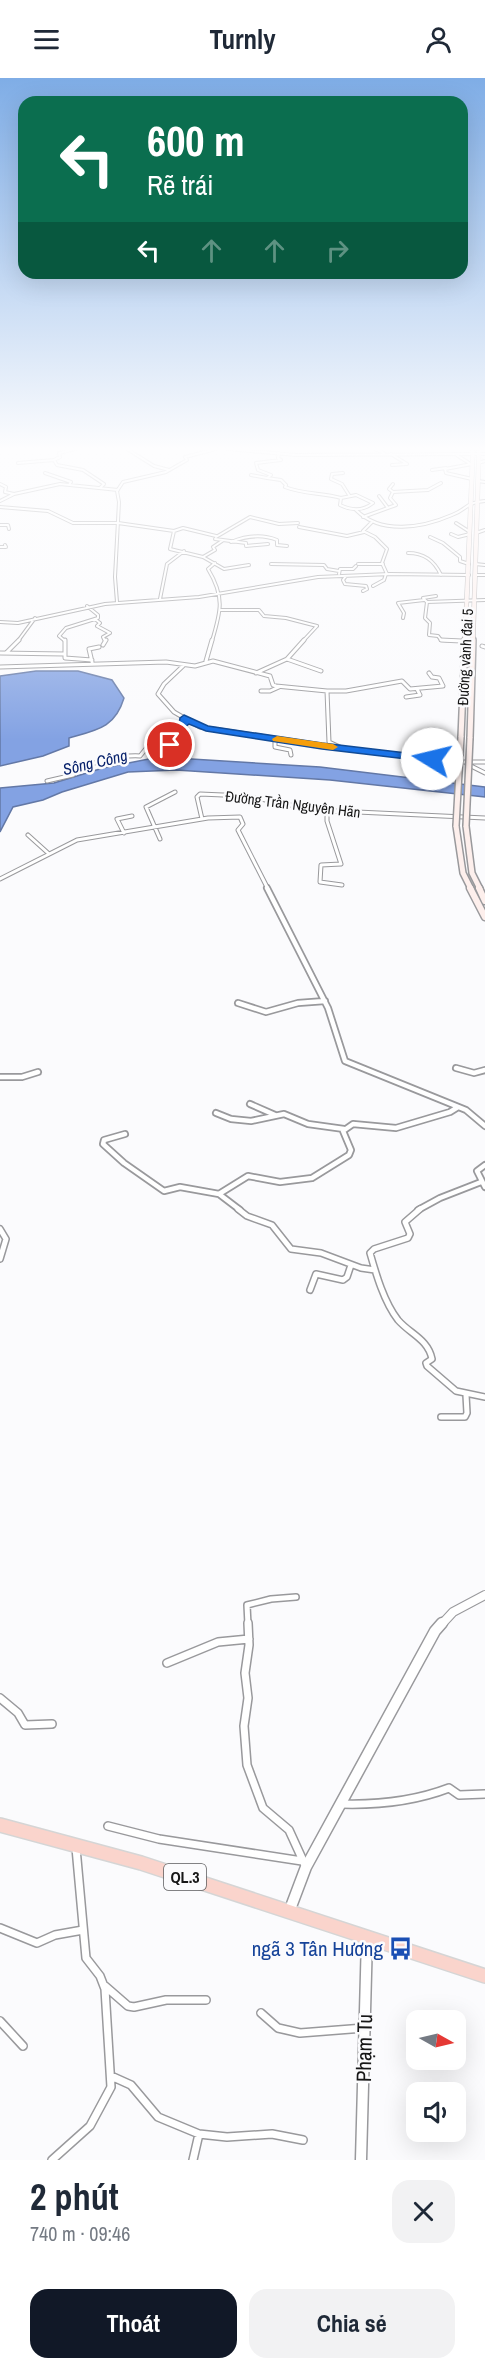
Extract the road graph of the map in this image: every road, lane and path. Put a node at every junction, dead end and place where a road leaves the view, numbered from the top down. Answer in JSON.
{"nodes":[{"id":1,"x":117,"y":546,"type":"edge"},
{"id":2,"x":170,"y":546,"type":"edge"},
{"id":3,"x":213,"y":546,"type":"edge"},
{"id":4,"x":383,"y":546,"type":"edge"},
{"id":5,"x":446,"y":546,"type":"edge"},
{"id":6,"x":471,"y":546,"type":"edge"},
{"id":7,"x":473,"y":546,"type":"edge"},
{"id":8,"x":184,"y":551,"type":"junction"},
{"id":9,"x":408,"y":553,"type":"dead end"},
{"id":10,"x":203,"y":557,"type":"junction"},
{"id":11,"x":215,"y":563,"type":"junction"},
{"id":12,"x":271,"y":564,"type":"dead end"},
{"id":13,"x":383,"y":564,"type":"junction"},
{"id":14,"x":469,"y":564,"type":"junction"},
{"id":15,"x":475,"y":564,"type":"junction"},
{"id":16,"x":249,"y":565,"type":"dead end"},
{"id":17,"x":485,"y":565,"type":"edge"},
{"id":18,"x":339,"y":571,"type":"junction"},
{"id":19,"x":386,"y":574,"type":"junction"},
{"id":20,"x":485,"y":574,"type":"edge"},
{"id":21,"x":441,"y":575,"type":"junction"},
{"id":22,"x":469,"y":575,"type":"junction"},
{"id":23,"x":475,"y":575,"type":"junction"},
{"id":24,"x":339,"y":576,"type":"junction"},
{"id":25,"x":346,"y":576,"type":"junction"},
{"id":26,"x":373,"y":586,"type":"dead end"},
{"id":27,"x":363,"y":591,"type":"dead end"},
{"id":28,"x":219,"y":594,"type":"junction"},
{"id":29,"x":436,"y":596,"type":"dead end"},
{"id":30,"x":160,"y":599,"type":"junction"},
{"id":31,"x":485,"y":600,"type":"edge"},
{"id":32,"x":426,"y":601,"type":"junction"},
{"id":33,"x":468,"y":601,"type":"junction"},
{"id":34,"x":474,"y":601,"type":"junction"},
{"id":35,"x":117,"y":602,"type":"junction"},
{"id":36,"x":87,"y":606,"type":"junction"},
{"id":37,"x":221,"y":610,"type":"junction"},
{"id":38,"x":35,"y":618,"type":"junction"},
{"id":39,"x":403,"y":618,"type":"dead end"},
{"id":40,"x":95,"y":619,"type":"junction"},
{"id":41,"x":0,"y":622,"type":"edge"},
{"id":42,"x":466,"y":644,"type":"junction"},
{"id":43,"x":0,"y":653,"type":"edge"},
{"id":44,"x":6,"y":653,"type":"junction"},
{"id":45,"x":64,"y":654,"type":"junction"},
{"id":46,"x":287,"y":659,"type":"junction"},
{"id":47,"x":206,"y":661,"type":"junction"},
{"id":48,"x":92,"y":662,"type":"junction"},
{"id":49,"x":183,"y":666,"type":"junction"},
{"id":50,"x":0,"y":667,"type":"edge"},
{"id":51,"x":321,"y":671,"type":"dead end"},
{"id":52,"x":429,"y":673,"type":"dead end"},
{"id":53,"x":256,"y":674,"type":"junction"},
{"id":54,"x":279,"y":687,"type":"junction"},
{"id":55,"x":417,"y":689,"type":"junction"},
{"id":56,"x":261,"y":691,"type":"dead end"},
{"id":57,"x":327,"y":691,"type":"junction"},
{"id":58,"x":406,"y":697,"type":"dead end"},
{"id":59,"x":184,"y":718,"type":"junction"},
{"id":60,"x":155,"y":728,"type":"dead end"},
{"id":61,"x":175,"y":730,"type":"junction"},
{"id":62,"x":279,"y":739,"type":"junction"},
{"id":63,"x":172,"y":741,"type":"junction"},
{"id":64,"x":166,"y":748,"type":"dead end"},
{"id":65,"x":344,"y":749,"type":"junction"},
{"id":66,"x":291,"y":755,"type":"dead end"},
{"id":67,"x":485,"y":762,"type":"edge"},
{"id":68,"x":462,"y":763,"type":"junction"},
{"id":69,"x":485,"y":773,"type":"edge"},
{"id":70,"x":47,"y":781,"type":"dead end"},
{"id":71,"x":175,"y":792,"type":"dead end"},
{"id":72,"x":327,"y":810,"type":"junction"},
{"id":73,"x":132,"y":816,"type":"dead end"},
{"id":74,"x":485,"y":818,"type":"edge"},
{"id":75,"x":202,"y":819,"type":"junction"},
{"id":76,"x":155,"y":827,"type":"junction"},
{"id":77,"x":123,"y":833,"type":"junction"},
{"id":78,"x":28,"y":835,"type":"dead end"},
{"id":79,"x":160,"y":839,"type":"dead end"},
{"id":80,"x":48,"y":853,"type":"junction"},
{"id":81,"x":0,"y":879,"type":"edge"},
{"id":82,"x":342,"y":885,"type":"dead end"},
{"id":83,"x":485,"y":901,"type":"edge"},
{"id":84,"x":485,"y":917,"type":"edge"},
{"id":85,"x":325,"y":1001,"type":"junction"},
{"id":86,"x":238,"y":1003,"type":"dead end"},
{"id":87,"x":456,"y":1068,"type":"dead end"},
{"id":88,"x":485,"y":1070,"type":"edge"},
{"id":89,"x":38,"y":1072,"type":"dead end"},
{"id":90,"x":0,"y":1077,"type":"edge"},
{"id":91,"x":250,"y":1104,"type":"dead end"},
{"id":92,"x":458,"y":1107,"type":"junction"},
{"id":93,"x":216,"y":1113,"type":"dead end"},
{"id":94,"x":278,"y":1115,"type":"junction"},
{"id":95,"x":484,"y":1124,"type":"edge"},
{"id":96,"x":344,"y":1129,"type":"junction"},
{"id":97,"x":125,"y":1134,"type":"dead end"},
{"id":98,"x":485,"y":1165,"type":"edge"},
{"id":99,"x":483,"y":1185,"type":"edge"},
{"id":100,"x":219,"y":1194,"type":"junction"},
{"id":101,"x":0,"y":1229,"type":"edge"},
{"id":102,"x":0,"y":1259,"type":"edge"},
{"id":103,"x":351,"y":1265,"type":"junction"},
{"id":104,"x":375,"y":1270,"type":"junction"},
{"id":105,"x":310,"y":1290,"type":"dead end"},
{"id":106,"x":466,"y":1395,"type":"junction"},
{"id":107,"x":485,"y":1397,"type":"edge"},
{"id":108,"x":441,"y":1417,"type":"dead end"},
{"id":109,"x":485,"y":1595,"type":"edge"},
{"id":110,"x":296,"y":1597,"type":"dead end"},
{"id":111,"x":249,"y":1639,"type":"junction"},
{"id":112,"x":167,"y":1664,"type":"dead end"},
{"id":113,"x":0,"y":1698,"type":"edge"},
{"id":114,"x":52,"y":1724,"type":"dead end"},
{"id":115,"x":485,"y":1794,"type":"edge"},
{"id":116,"x":342,"y":1804,"type":"junction"},
{"id":117,"x":0,"y":1825,"type":"edge"},
{"id":118,"x":108,"y":1826,"type":"dead end"},
{"id":119,"x":76,"y":1846,"type":"junction"},
{"id":120,"x":304,"y":1864,"type":"junction"},
{"id":121,"x":288,"y":1912,"type":"junction"},
{"id":122,"x":0,"y":1928,"type":"edge"},
{"id":123,"x":83,"y":1930,"type":"junction"},
{"id":124,"x":367,"y":1937,"type":"junction"},
{"id":125,"x":485,"y":1976,"type":"edge"},
{"id":126,"x":105,"y":1986,"type":"junction"},
{"id":127,"x":206,"y":2000,"type":"dead end"},
{"id":128,"x":261,"y":2013,"type":"dead end"},
{"id":129,"x":0,"y":2020,"type":"edge"},
{"id":130,"x":364,"y":2028,"type":"junction"},
{"id":131,"x":23,"y":2046,"type":"dead end"},
{"id":132,"x":111,"y":2076,"type":"junction"},
{"id":133,"x":199,"y":2134,"type":"junction"},
{"id":134,"x":303,"y":2140,"type":"dead end"},
{"id":135,"x":52,"y":2160,"type":"edge"},
{"id":136,"x":193,"y":2160,"type":"edge"},
{"id":137,"x":361,"y":2160,"type":"edge"}],
"edges":[{"from":1,"to":35,"type":"street"},
{"from":2,"to":8,"type":"street"},
{"from":3,"to":10,"type":"street"},
{"from":4,"to":13,"type":"street"},
{"from":5,"to":14,"type":"street"},
{"from":6,"to":14,"type":"main road","name":"Đường vành đai 5"},
{"from":7,"to":15,"type":"main road","name":"Đường vành đai 5"},
{"from":8,"to":10,"type":"street"},
{"from":8,"to":30,"type":"street"},
{"from":9,"to":21,"type":"street"},
{"from":10,"to":11,"type":"street"},
{"from":11,"to":16,"type":"street"},
{"from":11,"to":28,"type":"street"},
{"from":12,"to":18,"type":"street"},
{"from":13,"to":18,"type":"street"},
{"from":13,"to":19,"type":"street"},
{"from":14,"to":22,"type":"main road","name":"Đường vành đai 5"},
{"from":15,"to":17,"type":"street"},
{"from":15,"to":23,"type":"main road","name":"Đường vành đai 5"},
{"from":18,"to":24,"type":"street"},
{"from":19,"to":21,"type":"street"},
{"from":19,"to":25,"type":"street"},
{"from":19,"to":26,"type":"street"},
{"from":20,"to":23,"type":"street"},
{"from":21,"to":22,"type":"street"},
{"from":22,"to":33,"type":"main road","name":"Đường vành đai 5"},
{"from":23,"to":34,"type":"main road","name":"Đường vành đai 5"},
{"from":24,"to":25,"type":"street"},
{"from":24,"to":28,"type":"street"},
{"from":25,"to":27,"type":"street"},
{"from":28,"to":30,"type":"street"},
{"from":28,"to":37,"type":"street"},
{"from":29,"to":32,"type":"street"},
{"from":30,"to":35,"type":"street"},
{"from":31,"to":34,"type":"street"},
{"from":32,"to":33,"type":"street"},
{"from":32,"to":39,"type":"street"},
{"from":32,"to":42,"type":"street"},
{"from":33,"to":34,"type":"street"},
{"from":33,"to":42,"type":"main road","name":"Đường vành đai 5"},
{"from":34,"to":42,"type":"main road","name":"Đường vành đai 5"},
{"from":35,"to":36,"type":"street"},
{"from":36,"to":38,"type":"street"},
{"from":36,"to":40,"type":"street"},
{"from":37,"to":46,"type":"street"},
{"from":37,"to":47,"type":"street"},
{"from":38,"to":41,"type":"street"},
{"from":38,"to":44,"type":"street"},
{"from":40,"to":45,"type":"street"},
{"from":40,"to":48,"type":"street"},
{"from":42,"to":83,"type":"main road","name":"Đường vành đai 5","bridge":true},
{"from":42,"to":84,"type":"main road","name":"Đường vành đai 5","bridge":true},
{"from":43,"to":44,"type":"street"},
{"from":44,"to":45,"type":"street"},
{"from":45,"to":48,"type":"street"},
{"from":46,"to":51,"type":"street"},
{"from":46,"to":53,"type":"street"},
{"from":47,"to":49,"type":"street"},
{"from":47,"to":53,"type":"street"},
{"from":48,"to":49,"type":"street"},
{"from":48,"to":50,"type":"street"},
{"from":49,"to":59,"type":"street"},
{"from":52,"to":55,"type":"street"},
{"from":53,"to":54,"type":"street"},
{"from":54,"to":56,"type":"street"},
{"from":54,"to":57,"type":"street"},
{"from":55,"to":57,"type":"street"},
{"from":55,"to":58,"type":"street"},
{"from":57,"to":65,"type":"street"},
{"from":59,"to":61,"type":"street"},
{"from":59,"to":62,"type":"street"},
{"from":60,"to":61,"type":"street"},
{"from":61,"to":63,"type":"street"},
{"from":62,"to":65,"type":"street"},
{"from":62,"to":66,"type":"street"},
{"from":63,"to":64,"type":"street"},
{"from":63,"to":70,"type":"street"},
{"from":65,"to":68,"type":"street"},
{"from":67,"to":68,"type":"street"},
{"from":68,"to":69,"type":"street"},
{"from":71,"to":76,"type":"street"},
{"from":72,"to":74,"type":"street","name":"Đường Trần Nguyên Hãn"},
{"from":72,"to":75,"type":"street","name":"Đường Trần Nguyên Hãn"},
{"from":72,"to":82,"type":"street"},
{"from":73,"to":77,"type":"street"},
{"from":75,"to":76,"type":"street"},
{"from":75,"to":85,"type":"street"},
{"from":76,"to":77,"type":"street"},
{"from":76,"to":79,"type":"street"},
{"from":77,"to":80,"type":"street"},
{"from":78,"to":80,"type":"street"},
{"from":80,"to":81,"type":"street"},
{"from":85,"to":86,"type":"street"},
{"from":85,"to":92,"type":"street"},
{"from":87,"to":88,"type":"street"},
{"from":89,"to":90,"type":"street"},
{"from":91,"to":94,"type":"street"},
{"from":92,"to":95,"type":"street"},
{"from":92,"to":96,"type":"street"},
{"from":93,"to":94,"type":"street"},
{"from":94,"to":96,"type":"street"},
{"from":96,"to":100,"type":"street"},
{"from":97,"to":100,"type":"street"},
{"from":98,"to":99,"type":"street"},
{"from":99,"to":104,"type":"street"},
{"from":100,"to":103,"type":"street"},
{"from":101,"to":102,"type":"street"},
{"from":103,"to":104,"type":"street"},
{"from":103,"to":105,"type":"street"},
{"from":104,"to":106,"type":"street"},
{"from":106,"to":107,"type":"street"},
{"from":106,"to":108,"type":"street"},
{"from":109,"to":116,"type":"street"},
{"from":110,"to":111,"type":"street"},
{"from":111,"to":112,"type":"street"},
{"from":111,"to":120,"type":"street"},
{"from":113,"to":114,"type":"street"},
{"from":115,"to":116,"type":"street"},
{"from":116,"to":120,"type":"street"},
{"from":117,"to":119,"type":"highway","number":"QL.3"},
{"from":118,"to":120,"type":"street"},
{"from":119,"to":121,"type":"highway","number":"QL.3"},
{"from":119,"to":123,"type":"street"},
{"from":120,"to":121,"type":"street"},
{"from":121,"to":124,"type":"highway","number":"QL.3"},
{"from":122,"to":123,"type":"street"},
{"from":123,"to":126,"type":"street"},
{"from":124,"to":125,"type":"highway","number":"QL.3"},
{"from":124,"to":130,"type":"street","name":"Phạm Tu"},
{"from":126,"to":127,"type":"street"},
{"from":126,"to":132,"type":"street"},
{"from":128,"to":130,"type":"street"},
{"from":129,"to":131,"type":"street"},
{"from":130,"to":137,"type":"street","name":"Phạm Tu"},
{"from":132,"to":133,"type":"street"},
{"from":132,"to":135,"type":"street"},
{"from":133,"to":134,"type":"street"},
{"from":133,"to":136,"type":"street"}]}
